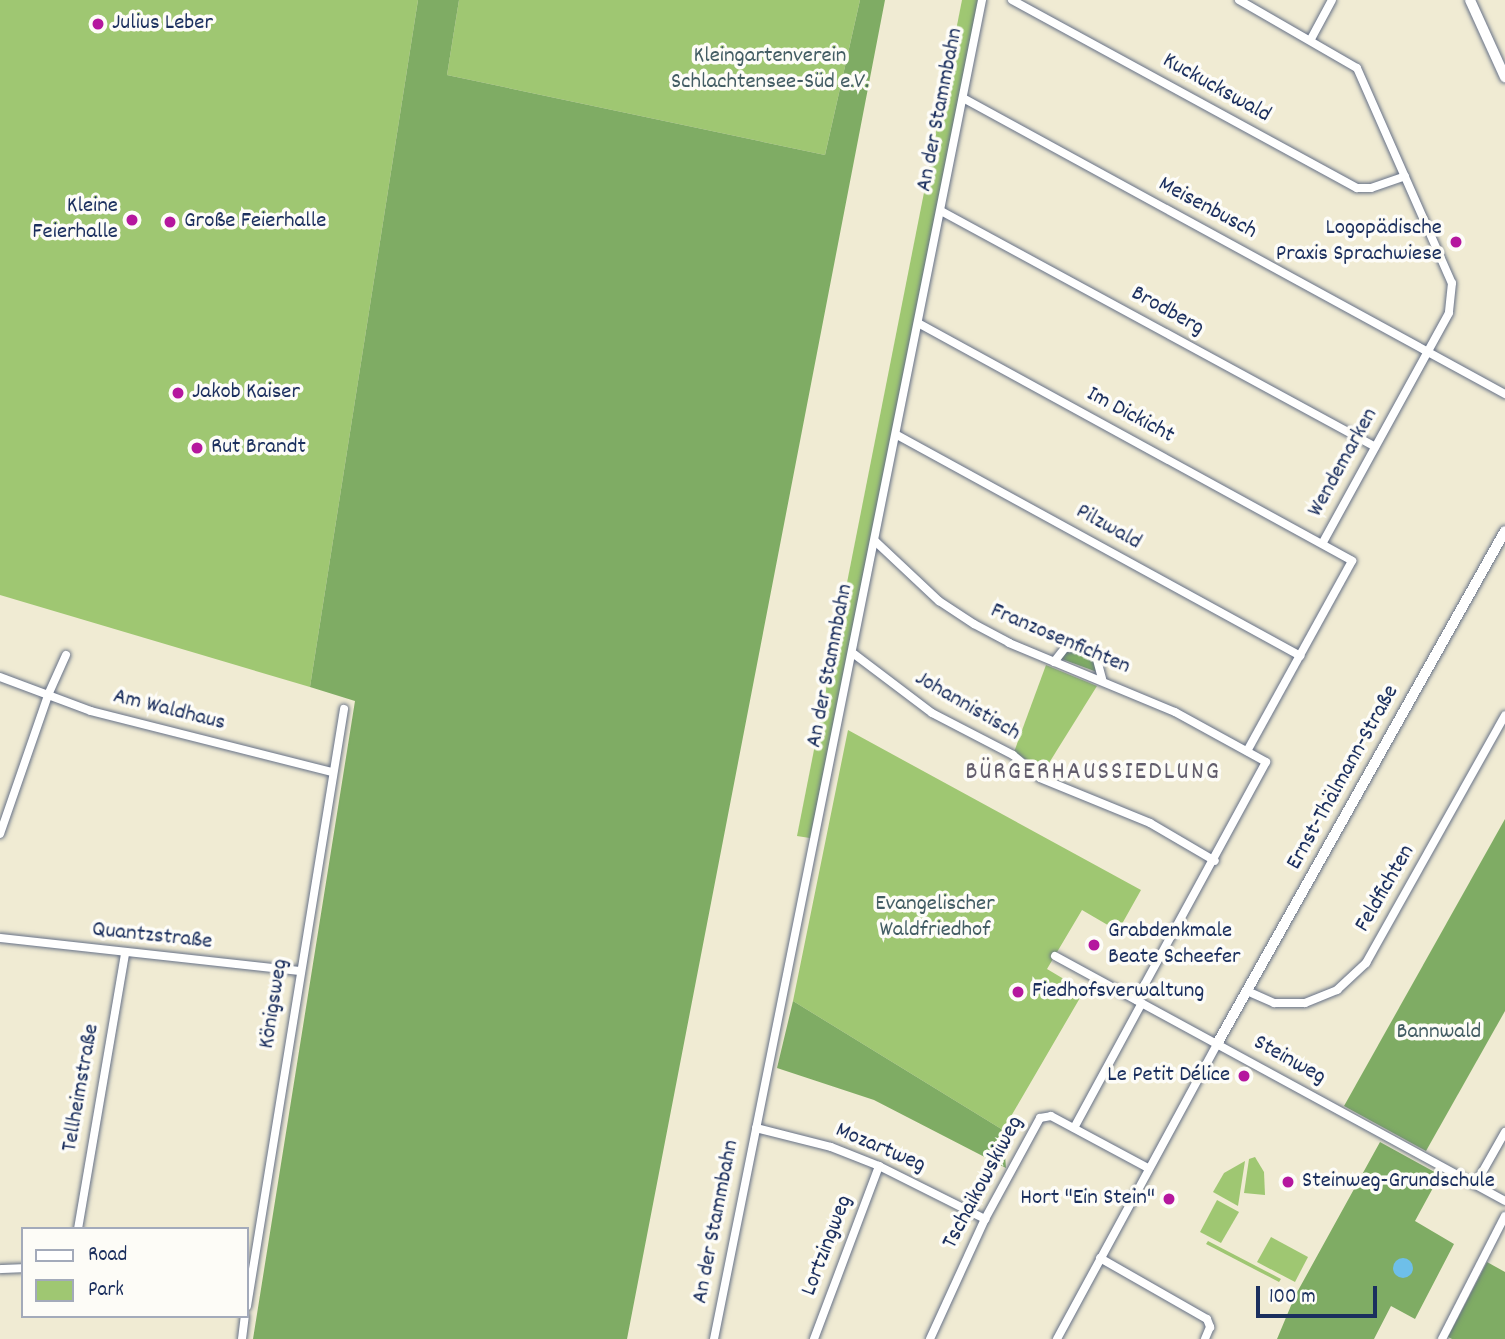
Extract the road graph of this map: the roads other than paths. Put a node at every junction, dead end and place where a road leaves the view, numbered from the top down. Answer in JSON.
{"nodes":[{"id":1,"x":982,"y":0,"type":"edge"},
{"id":2,"x":1012,"y":0,"type":"edge"},
{"id":3,"x":1239,"y":0,"type":"edge"},
{"id":4,"x":1332,"y":0,"type":"edge"},
{"id":5,"x":1470,"y":0,"type":"edge"},
{"id":6,"x":1311,"y":38,"type":"junction"},
{"id":7,"x":1505,"y":77,"type":"edge"},
{"id":8,"x":963,"y":98,"type":"junction"},
{"id":9,"x":1405,"y":176,"type":"junction"},
{"id":10,"x":942,"y":211,"type":"junction"},
{"id":11,"x":918,"y":323,"type":"junction"},
{"id":12,"x":1427,"y":350,"type":"junction"},
{"id":13,"x":1505,"y":394,"type":"edge"},
{"id":14,"x":897,"y":435,"type":"junction"},
{"id":15,"x":1375,"y":447,"type":"junction"},
{"id":16,"x":1505,"y":531,"type":"edge"},
{"id":17,"x":875,"y":541,"type":"junction"},
{"id":18,"x":1323,"y":542,"type":"junction"},
{"id":19,"x":854,"y":654,"type":"junction"},
{"id":20,"x":66,"y":655,"type":"dead end"},
{"id":21,"x":1300,"y":656,"type":"junction"},
{"id":22,"x":1054,"y":662,"type":"junction"},
{"id":23,"x":0,"y":677,"type":"edge"},
{"id":24,"x":1102,"y":679,"type":"junction"},
{"id":25,"x":48,"y":695,"type":"junction"},
{"id":26,"x":344,"y":709,"type":"dead end"},
{"id":27,"x":1505,"y":715,"type":"edge"},
{"id":28,"x":1247,"y":751,"type":"junction"},
{"id":29,"x":332,"y":772,"type":"junction"},
{"id":30,"x":0,"y":834,"type":"edge"},
{"id":31,"x":1215,"y":861,"type":"junction"},
{"id":32,"x":0,"y":938,"type":"edge"},
{"id":33,"x":125,"y":954,"type":"junction"},
{"id":34,"x":1055,"y":956,"type":"dead end"},
{"id":35,"x":300,"y":971,"type":"junction"},
{"id":36,"x":1247,"y":991,"type":"junction"},
{"id":37,"x":1139,"y":1002,"type":"junction"},
{"id":38,"x":1217,"y":1044,"type":"junction"},
{"id":39,"x":756,"y":1128,"type":"junction"},
{"id":40,"x":1074,"y":1128,"type":"junction"},
{"id":41,"x":1505,"y":1132,"type":"edge"},
{"id":42,"x":879,"y":1166,"type":"junction"},
{"id":43,"x":1148,"y":1168,"type":"junction"},
{"id":44,"x":1475,"y":1185,"type":"junction"},
{"id":45,"x":1505,"y":1201,"type":"edge"},
{"id":46,"x":1505,"y":1216,"type":"edge"},
{"id":47,"x":985,"y":1219,"type":"junction"},
{"id":48,"x":78,"y":1227,"type":"edge"},
{"id":49,"x":1100,"y":1258,"type":"junction"},
{"id":50,"x":21,"y":1268,"type":"edge"},
{"id":51,"x":0,"y":1269,"type":"edge"},
{"id":52,"x":249,"y":1275,"type":"edge"},
{"id":53,"x":245,"y":1318,"type":"edge"},
{"id":54,"x":242,"y":1339,"type":"edge"},
{"id":55,"x":713,"y":1339,"type":"edge"},
{"id":56,"x":814,"y":1339,"type":"edge"},
{"id":57,"x":930,"y":1339,"type":"edge"},
{"id":58,"x":1057,"y":1339,"type":"edge"},
{"id":59,"x":1205,"y":1339,"type":"edge"},
{"id":60,"x":1441,"y":1339,"type":"edge"}],
"edges":[{"from":1,"to":8,"type":"street","name":"An der Stammbahn"},
{"from":2,"to":9,"type":"street","name":"Kuckuckswald"},
{"from":3,"to":6,"type":"street","name":"Wendemarken"},
{"from":4,"to":6,"type":"street"},
{"from":5,"to":7,"type":"street"},
{"from":6,"to":9,"type":"street","name":"Wendemarken"},
{"from":8,"to":10,"type":"street","name":"An der Stammbahn"},
{"from":8,"to":12,"type":"street","name":"Meisenbusch"},
{"from":9,"to":12,"type":"street","name":"Wendemarken"},
{"from":10,"to":11,"type":"street","name":"An der Stammbahn"},
{"from":10,"to":15,"type":"street","name":"Brodberg"},
{"from":11,"to":14,"type":"street","name":"An der Stammbahn"},
{"from":11,"to":18,"type":"street","name":"Im Dickicht"},
{"from":12,"to":13,"type":"street","name":"Meisenbusch"},
{"from":12,"to":15,"type":"street","name":"Wendemarken"},
{"from":14,"to":17,"type":"street","name":"An der Stammbahn"},
{"from":14,"to":21,"type":"street","name":"Pilzwald"},
{"from":15,"to":18,"type":"street","name":"Wendemarken"},
{"from":16,"to":36,"type":"street","name":"Ernst-Thälmann-Straße"},
{"from":17,"to":19,"type":"street","name":"An der Stammbahn"},
{"from":17,"to":22,"type":"street","name":"Franzosenfichten"},
{"from":18,"to":21,"type":"street","name":"Wendemarken"},
{"from":19,"to":31,"type":"street","name":"Johannistisch"},
{"from":19,"to":39,"type":"street","name":"An der Stammbahn"},
{"from":20,"to":25,"type":"street"},
{"from":21,"to":28,"type":"street","name":"Wendemarken"},
{"from":22,"to":24,"type":"street","name":"Franzosenfichten"},
{"from":22,"to":24,"type":"street"},
{"from":23,"to":25,"type":"street","name":"Am Waldhaus"},
{"from":24,"to":28,"type":"street","name":"Franzosenfichten"},
{"from":25,"to":29,"type":"street","name":"Am Waldhaus"},
{"from":25,"to":30,"type":"street"},
{"from":26,"to":29,"type":"street","name":"Königsweg"},
{"from":27,"to":36,"type":"street","name":"Feldfichten"},
{"from":28,"to":31,"type":"street"},
{"from":29,"to":35,"type":"street","name":"Königsweg"},
{"from":31,"to":37,"type":"street"},
{"from":32,"to":33,"type":"street","name":"Quantzstraße"},
{"from":33,"to":35,"type":"street","name":"Quantzstraße"},
{"from":33,"to":48,"type":"street","name":"Tellheimstraße"},
{"from":34,"to":37,"type":"street","name":"Steinweg"},
{"from":35,"to":52,"type":"street","name":"Königsweg"},
{"from":36,"to":38,"type":"street","name":"Ernst-Thälmann-Straße"},
{"from":37,"to":38,"type":"street","name":"Steinweg"},
{"from":37,"to":40,"type":"street"},
{"from":38,"to":43,"type":"street"},
{"from":38,"to":44,"type":"street","name":"Steinweg"},
{"from":39,"to":42,"type":"street","name":"Mozartweg"},
{"from":39,"to":55,"type":"street","name":"An der Stammbahn"},
{"from":40,"to":43,"type":"street","name":"Tschaikowskiweg"},
{"from":40,"to":47,"type":"street","name":"Tschaikowskiweg"},
{"from":41,"to":44,"type":"street"},
{"from":42,"to":47,"type":"street","name":"Mozartweg"},
{"from":42,"to":56,"type":"street","name":"Lortzingweg"},
{"from":43,"to":49,"type":"street"},
{"from":44,"to":45,"type":"street","name":"Steinweg"},
{"from":46,"to":60,"type":"street"},
{"from":47,"to":57,"type":"street","name":"Tschaikowskiweg"},
{"from":49,"to":58,"type":"street"},
{"from":49,"to":59,"type":"street"},
{"from":50,"to":51,"type":"street"},
{"from":53,"to":54,"type":"street"}]}
